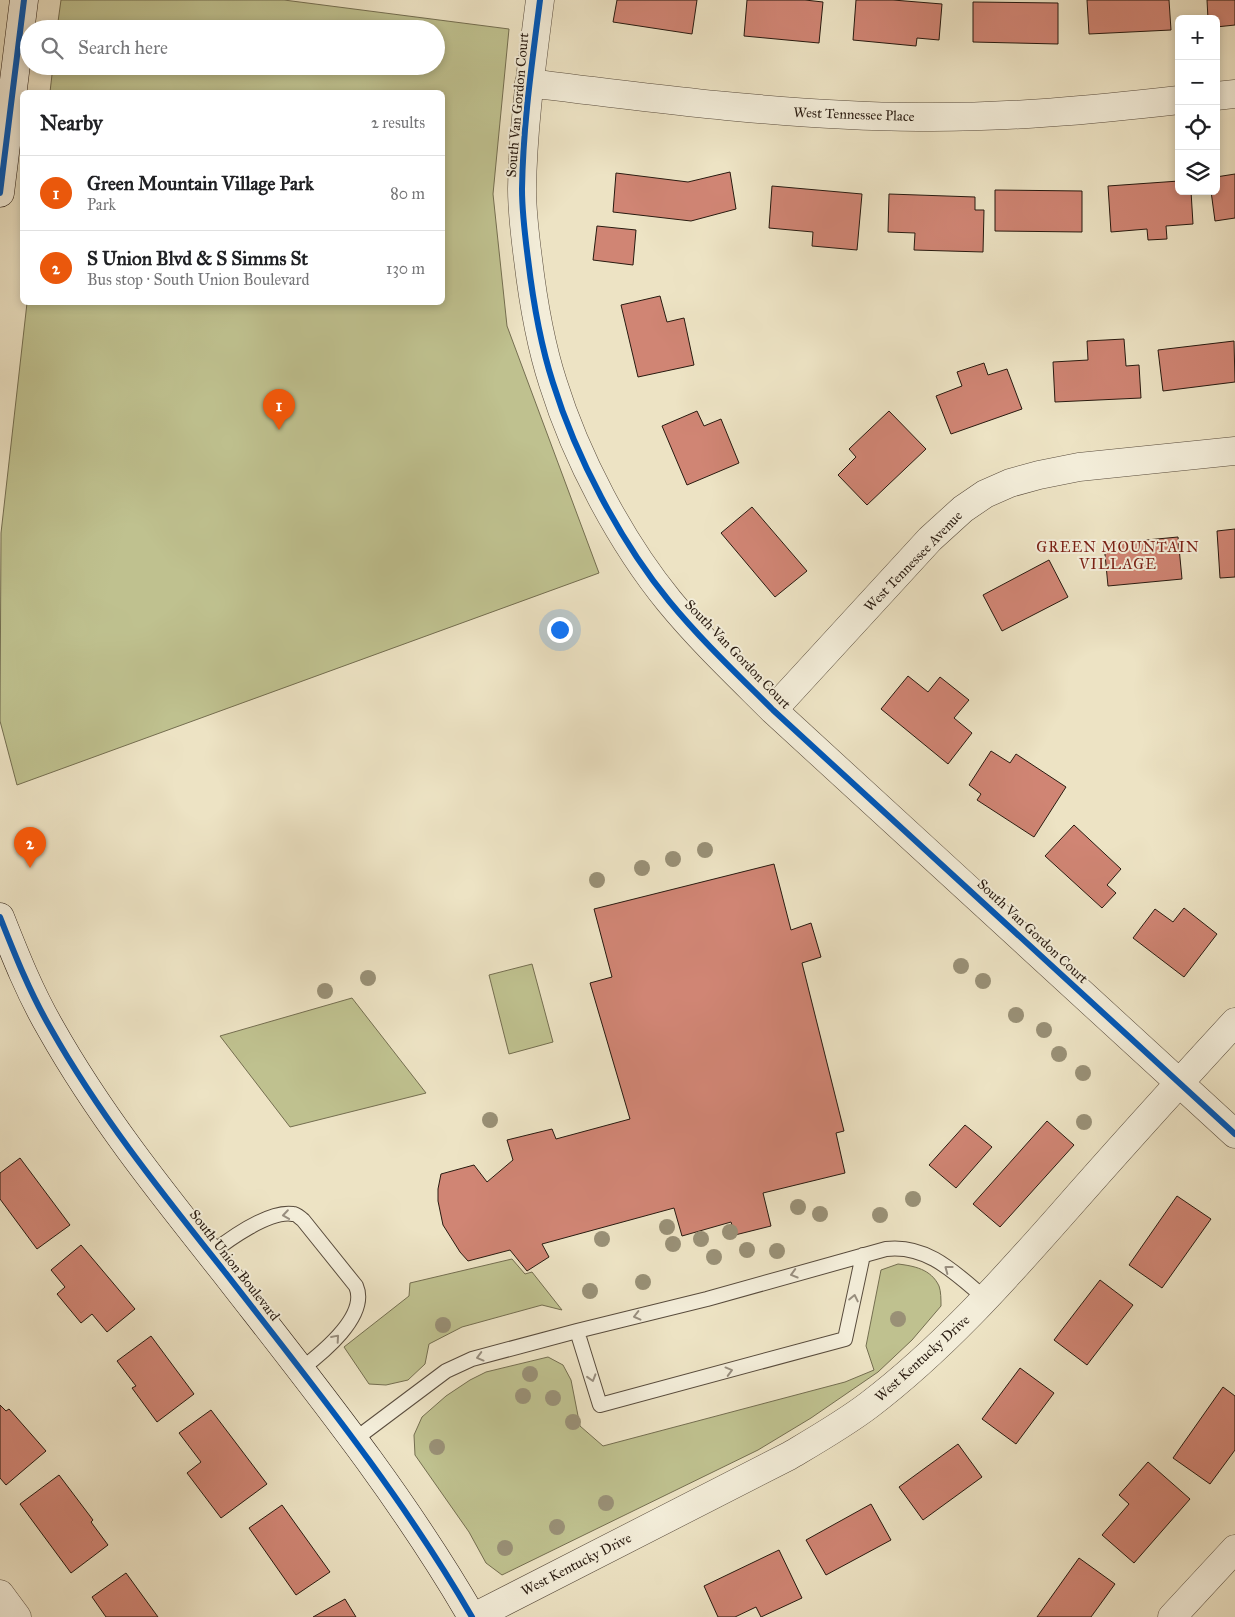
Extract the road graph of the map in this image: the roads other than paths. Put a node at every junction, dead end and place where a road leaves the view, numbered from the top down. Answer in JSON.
{"nodes":[{"id":1,"x":24,"y":0,"type":"edge"},
{"id":2,"x":540,"y":0,"type":"edge"},
{"id":3,"x":21,"y":20,"type":"edge"},
{"id":4,"x":20,"y":23,"type":"edge"},
{"id":5,"x":529,"y":83,"type":"junction"},
{"id":6,"x":1235,"y":94,"type":"edge"},
{"id":7,"x":1220,"y":96,"type":"edge"},
{"id":8,"x":1175,"y":100,"type":"edge"},
{"id":9,"x":5,"y":111,"type":"edge"},
{"id":10,"x":0,"y":193,"type":"edge"},
{"id":11,"x":1235,"y":451,"type":"edge"},
{"id":12,"x":773,"y":710,"type":"junction"},
{"id":13,"x":0,"y":917,"type":"edge"},
{"id":14,"x":1235,"y":1022,"type":"edge"},
{"id":15,"x":1179,"y":1082,"type":"junction"},
{"id":16,"x":1235,"y":1134,"type":"edge"},
{"id":17,"x":210,"y":1254,"type":"junction"},
{"id":18,"x":863,"y":1255,"type":"junction"},
{"id":19,"x":986,"y":1299,"type":"junction"},
{"id":20,"x":578,"y":1331,"type":"junction"},
{"id":21,"x":300,"y":1370,"type":"junction"},
{"id":22,"x":354,"y":1440,"type":"junction"},
{"id":23,"x":1235,"y":1549,"type":"edge"},
{"id":24,"x":0,"y":1594,"type":"edge"},
{"id":25,"x":18,"y":1617,"type":"edge"},
{"id":26,"x":473,"y":1617,"type":"edge"},
{"id":27,"x":1172,"y":1617,"type":"edge"}],
"edges":[{"from":1,"to":3,"type":"street"},
{"from":2,"to":5,"type":"street","name":"South Van Gordon Court"},
{"from":4,"to":9,"type":"street"},
{"from":5,"to":8,"type":"street","name":"West Tennessee Place"},
{"from":5,"to":12,"type":"street","name":"South Van Gordon Court"},
{"from":6,"to":7,"type":"street"},
{"from":9,"to":10,"type":"street"},
{"from":11,"to":12,"type":"street","name":"West Tennessee Avenue"},
{"from":12,"to":15,"type":"street","name":"South Van Gordon Court"},
{"from":13,"to":17,"type":"street","name":"South Union Boulevard"},
{"from":14,"to":15,"type":"street","name":"West Kentucky Drive"},
{"from":15,"to":16,"type":"street","name":"South Van Gordon Court"},
{"from":15,"to":19,"type":"street","name":"West Kentucky Drive"},
{"from":17,"to":21,"type":"street","name":"South Union Boulevard"},
{"from":21,"to":17,"type":"lane","one_way":true},
{"from":19,"to":18,"type":"lane","one_way":true},
{"from":18,"to":20,"type":"lane","one_way":true},
{"from":20,"to":18,"type":"lane","one_way":true},
{"from":19,"to":26,"type":"street","name":"West Kentucky Drive"},
{"from":20,"to":22,"type":"lane","one_way":true},
{"from":21,"to":22,"type":"street","name":"South Union Boulevard"},
{"from":22,"to":26,"type":"street","name":"South Union Boulevard"},
{"from":23,"to":27,"type":"street"},
{"from":24,"to":25,"type":"street"}]}
